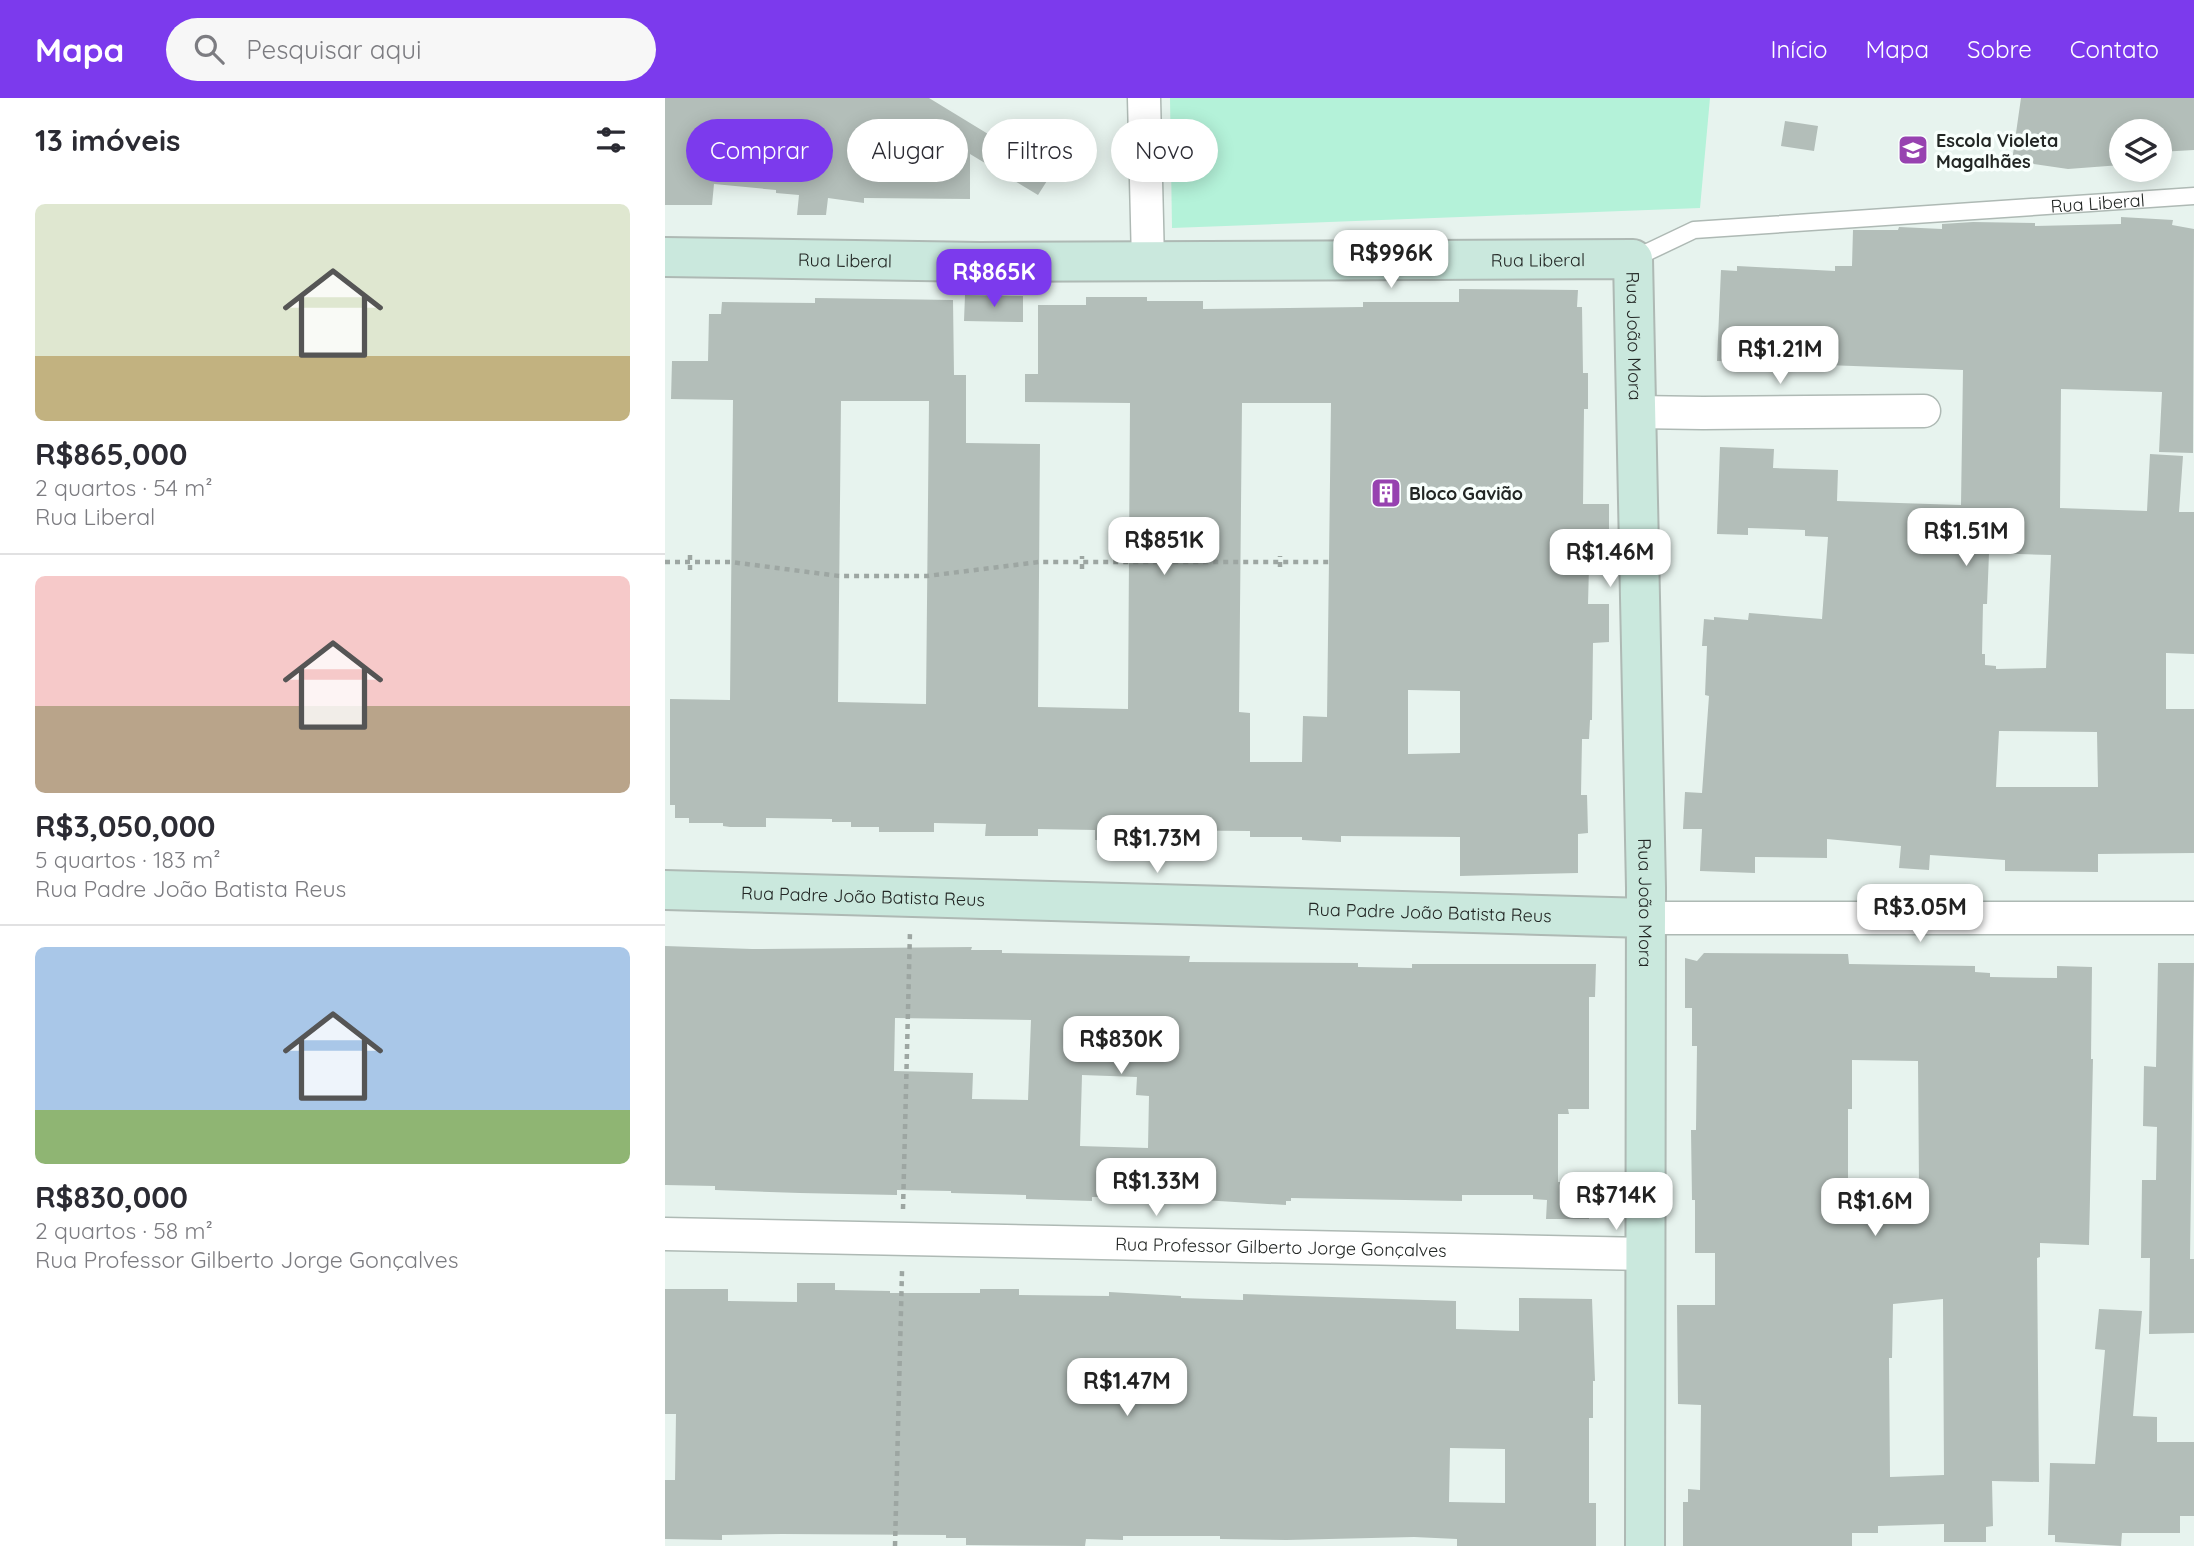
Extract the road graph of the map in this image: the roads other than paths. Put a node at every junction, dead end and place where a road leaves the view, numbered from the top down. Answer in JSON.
{"nodes":[{"id":1,"x":1144,"y":98,"type":"edge"},
{"id":2,"x":2194,"y":196,"type":"edge"},
{"id":3,"x":665,"y":257,"type":"edge"},
{"id":4,"x":1633,"y":259,"type":"junction"},
{"id":5,"x":1148,"y":262,"type":"junction"},
{"id":6,"x":1924,"y":411,"type":"dead end"},
{"id":7,"x":1636,"y":412,"type":"junction"},
{"id":8,"x":665,"y":890,"type":"edge"},
{"id":9,"x":1646,"y":918,"type":"junction"},
{"id":10,"x":2194,"y":918,"type":"edge"},
{"id":11,"x":665,"y":1234,"type":"edge"},
{"id":12,"x":1646,"y":1254,"type":"junction"},
{"id":13,"x":1645,"y":1546,"type":"edge"}],
"edges":[{"from":1,"to":5,"type":"street"},
{"from":2,"to":4,"type":"lane","name":"Rua Liberal"},
{"from":3,"to":5,"type":"street","name":"Rua Liberal"},
{"from":4,"to":5,"type":"street","name":"Rua Liberal"},
{"from":4,"to":7,"type":"street","name":"Rua João Mora"},
{"from":6,"to":7,"type":"street"},
{"from":7,"to":9,"type":"street","name":"Rua João Mora"},
{"from":8,"to":9,"type":"street","name":"Rua Padre João Batista Reus"},
{"from":9,"to":10,"type":"street","name":"Rua Padre João Batista Reus"},
{"from":9,"to":12,"type":"street","name":"Rua João Mora"},
{"from":11,"to":12,"type":"street","name":"Rua Professor Gilberto Jorge Gonçalves"},
{"from":12,"to":13,"type":"street","name":"Rua João Mora"}]}
